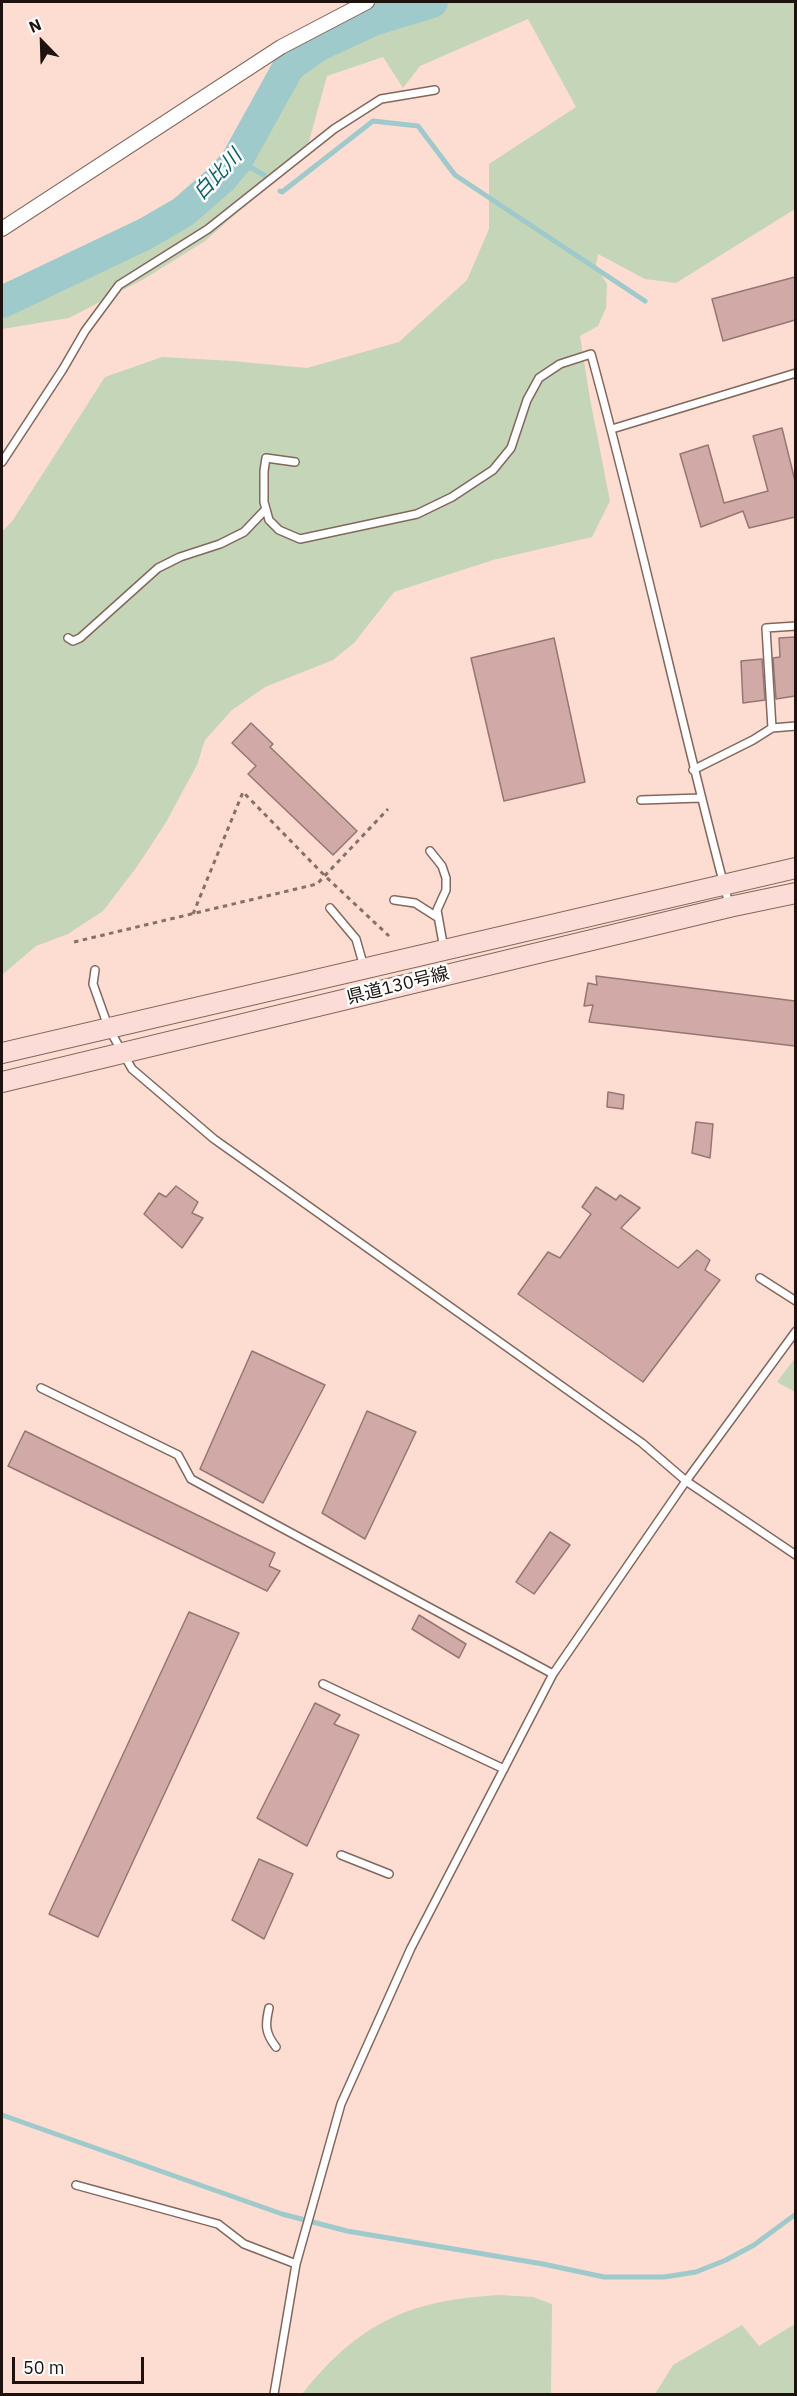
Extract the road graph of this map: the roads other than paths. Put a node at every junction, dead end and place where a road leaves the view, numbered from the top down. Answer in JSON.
{"nodes":[{"id":1,"x":367,"y":2,"type":"edge"},
{"id":2,"x":435,"y":90,"type":"dead end"},
{"id":3,"x":2,"y":229,"type":"edge"},
{"id":4,"x":795,"y":373,"type":"edge"},
{"id":5,"x":612,"y":429,"type":"junction"},
{"id":6,"x":2,"y":462,"type":"edge"},
{"id":7,"x":295,"y":462,"type":"dead end"},
{"id":8,"x":266,"y":509,"type":"junction"},
{"id":9,"x":795,"y":626,"type":"edge"},
{"id":10,"x":68,"y":638,"type":"dead end"},
{"id":11,"x":795,"y":726,"type":"edge"},
{"id":12,"x":772,"y":728,"type":"junction"},
{"id":13,"x":693,"y":770,"type":"junction"},
{"id":14,"x":700,"y":798,"type":"junction"},
{"id":15,"x":641,"y":800,"type":"dead end"},
{"id":16,"x":430,"y":851,"type":"dead end"},
{"id":17,"x":795,"y":867,"type":"edge"},
{"id":18,"x":723,"y":883,"type":"junction"},
{"id":19,"x":795,"y":893,"type":"edge"},
{"id":20,"x":394,"y":900,"type":"dead end"},
{"id":21,"x":729,"y":906,"type":"junction"},
{"id":22,"x":330,"y":908,"type":"dead end"},
{"id":23,"x":437,"y":917,"type":"junction"},
{"id":24,"x":444,"y":949,"type":"junction"},
{"id":25,"x":364,"y":967,"type":"junction"},
{"id":26,"x":95,"y":970,"type":"dead end"},
{"id":27,"x":109,"y":1029,"type":"junction"},
{"id":28,"x":2,"y":1053,"type":"edge"},
{"id":29,"x":122,"y":1053,"type":"junction"},
{"id":30,"x":2,"y":1082,"type":"edge"},
{"id":31,"x":760,"y":1278,"type":"dead end"},
{"id":32,"x":795,"y":1301,"type":"edge"},
{"id":33,"x":795,"y":1330,"type":"edge"},
{"id":34,"x":40,"y":1388,"type":"dead end"},
{"id":35,"x":686,"y":1481,"type":"junction"},
{"id":36,"x":795,"y":1555,"type":"edge"},
{"id":37,"x":553,"y":1674,"type":"junction"},
{"id":38,"x":323,"y":1684,"type":"dead end"},
{"id":39,"x":504,"y":1769,"type":"junction"},
{"id":40,"x":341,"y":1855,"type":"dead end"},
{"id":41,"x":389,"y":1874,"type":"dead end"},
{"id":42,"x":269,"y":2008,"type":"dead end"},
{"id":43,"x":276,"y":2047,"type":"dead end"},
{"id":44,"x":76,"y":2185,"type":"dead end"},
{"id":45,"x":296,"y":2264,"type":"junction"},
{"id":46,"x":274,"y":2394,"type":"edge"}],
"edges":[{"from":1,"to":3,"type":"street"},
{"from":2,"to":6,"type":"lane"},
{"from":4,"to":5,"type":"lane"},
{"from":5,"to":8,"type":"lane"},
{"from":5,"to":13,"type":"lane"},
{"from":7,"to":8,"type":"lane"},
{"from":8,"to":10,"type":"lane"},
{"from":9,"to":12,"type":"lane"},
{"from":11,"to":12,"type":"lane"},
{"from":12,"to":13,"type":"lane"},
{"from":13,"to":14,"type":"lane"},
{"from":14,"to":15,"type":"lane"},
{"from":14,"to":18,"type":"lane"},
{"from":16,"to":23,"type":"lane"},
{"from":17,"to":18,"type":"main road","name":"県道130号線"},
{"from":18,"to":21,"type":"lane"},
{"from":18,"to":24,"type":"main road","name":"県道130号線"},
{"from":19,"to":21,"type":"main road","name":"県道130号線"},
{"from":20,"to":23,"type":"lane"},
{"from":21,"to":29,"type":"main road","name":"県道130号線"},
{"from":22,"to":25,"type":"lane"},
{"from":23,"to":24,"type":"lane"},
{"from":24,"to":25,"type":"main road","name":"県道130号線"},
{"from":25,"to":27,"type":"main road","name":"県道130号線"},
{"from":26,"to":27,"type":"lane"},
{"from":27,"to":28,"type":"main road","name":"県道130号線"},
{"from":27,"to":29,"type":"lane"},
{"from":29,"to":30,"type":"main road","name":"県道130号線"},
{"from":29,"to":35,"type":"lane"},
{"from":31,"to":32,"type":"lane"},
{"from":33,"to":35,"type":"lane"},
{"from":34,"to":37,"type":"lane"},
{"from":35,"to":36,"type":"lane"},
{"from":35,"to":37,"type":"lane"},
{"from":37,"to":39,"type":"lane"},
{"from":38,"to":39,"type":"lane"},
{"from":39,"to":45,"type":"lane"},
{"from":40,"to":41,"type":"lane"},
{"from":42,"to":43,"type":"lane"},
{"from":44,"to":45,"type":"lane"},
{"from":45,"to":46,"type":"lane"}]}
